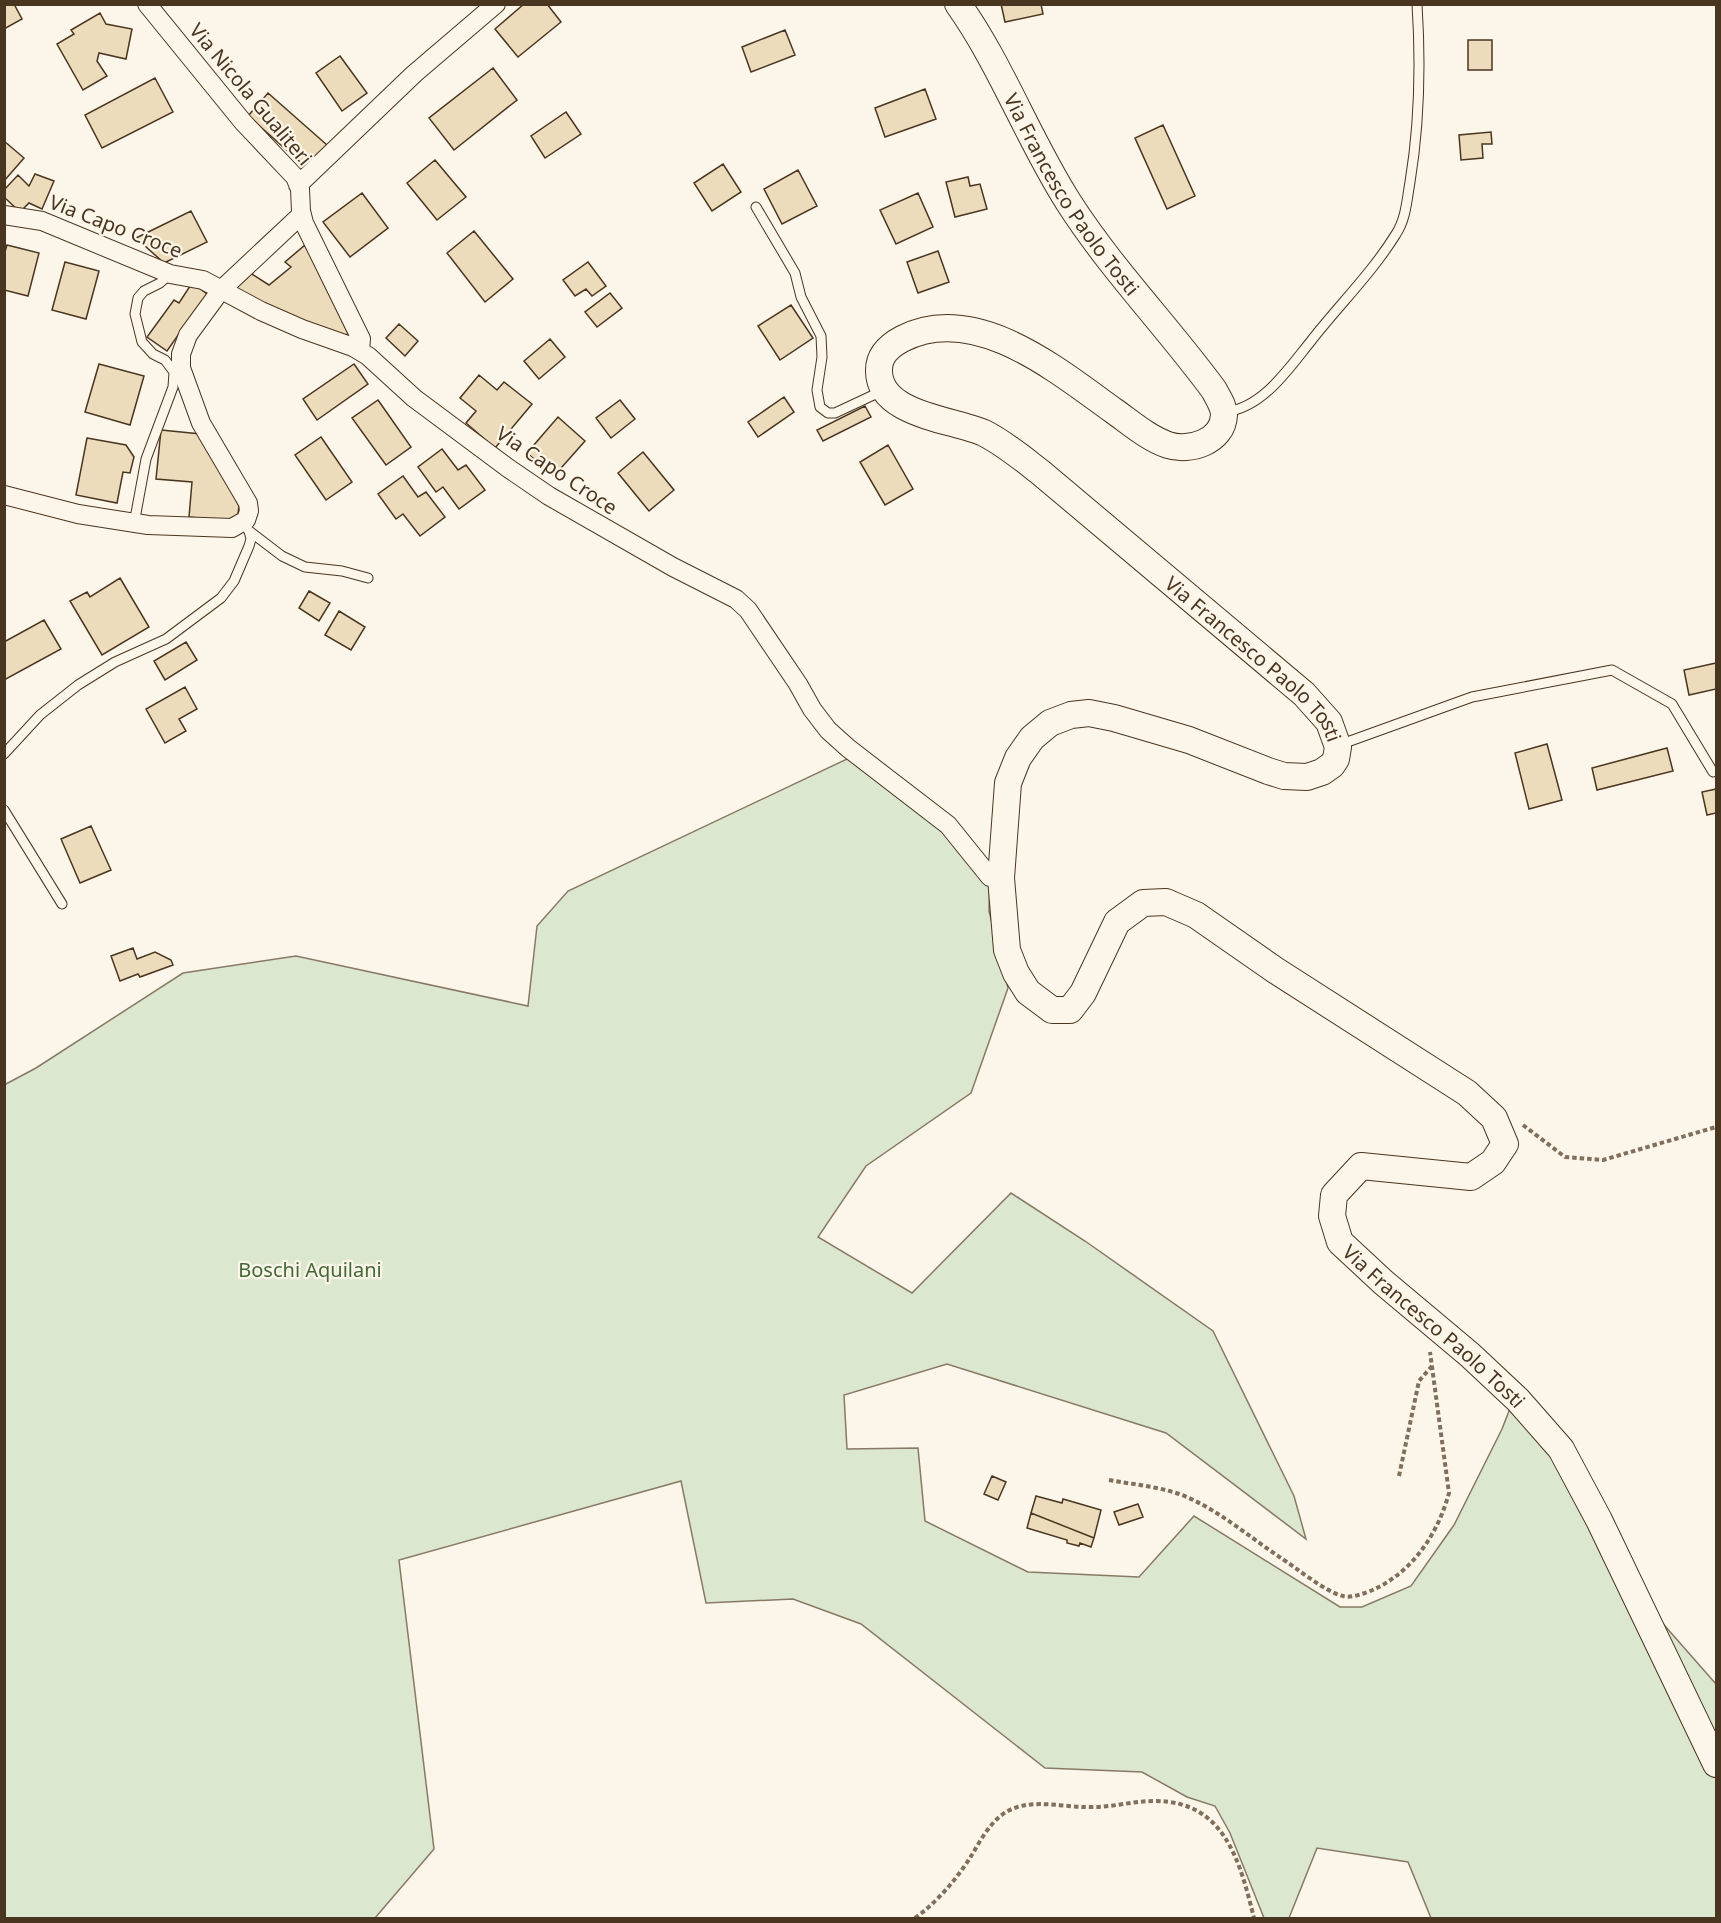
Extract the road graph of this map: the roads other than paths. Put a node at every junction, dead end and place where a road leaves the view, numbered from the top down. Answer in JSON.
{"nodes":[{"id":1,"x":147,"y":4,"type":"edge"},
{"id":2,"x":496,"y":4,"type":"edge"},
{"id":3,"x":958,"y":4,"type":"edge"},
{"id":4,"x":1417,"y":4,"type":"edge"},
{"id":5,"x":298,"y":185,"type":"junction"},
{"id":6,"x":756,"y":207,"type":"dead end"},
{"id":7,"x":4,"y":215,"type":"edge"},
{"id":8,"x":301,"y":215,"type":"junction"},
{"id":9,"x":170,"y":274,"type":"junction"},
{"id":10,"x":221,"y":291,"type":"junction"},
{"id":11,"x":360,"y":350,"type":"junction"},
{"id":12,"x":884,"y":390,"type":"junction"},
{"id":13,"x":1224,"y":412,"type":"junction"},
{"id":14,"x":4,"y":495,"type":"edge"},
{"id":15,"x":134,"y":524,"type":"junction"},
{"id":16,"x":246,"y":527,"type":"junction"},
{"id":17,"x":368,"y":578,"type":"dead end"},
{"id":18,"x":1338,"y":746,"type":"junction"},
{"id":19,"x":4,"y":753,"type":"edge"},
{"id":20,"x":1713,"y":772,"type":"dead end"},
{"id":21,"x":4,"y":810,"type":"edge"},
{"id":22,"x":1001,"y":878,"type":"junction"},
{"id":23,"x":62,"y":904,"type":"dead end"},
{"id":24,"x":1716,"y":1764,"type":"edge"}],
"edges":[{"from":1,"to":5,"type":"street","name":"Via Nicola Gualiteri"},
{"from":2,"to":5,"type":"street"},
{"from":3,"to":13,"type":"main road","name":"Via Francesco Paolo Tosti"},
{"from":4,"to":13,"type":"lane"},
{"from":5,"to":8,"type":"street","name":"Via Nicola Gualiteri"},
{"from":6,"to":12,"type":"lane"},
{"from":7,"to":9,"type":"street","name":"Via Capo Croce"},
{"from":8,"to":10,"type":"street"},
{"from":8,"to":11,"type":"street","name":"Via Nicola Gualiteri"},
{"from":9,"to":10,"type":"street","name":"Via Capo Croce"},
{"from":9,"to":15,"type":"lane"},
{"from":10,"to":11,"type":"street","name":"Via Capo Croce"},
{"from":10,"to":16,"type":"street"},
{"from":11,"to":22,"type":"street","name":"Via Capo Croce"},
{"from":12,"to":13,"type":"main road"},
{"from":12,"to":18,"type":"main road","name":"Via Francesco Paolo Tosti"},
{"from":14,"to":15,"type":"street"},
{"from":15,"to":16,"type":"street"},
{"from":16,"to":17,"type":"lane"},
{"from":16,"to":19,"type":"lane"},
{"from":18,"to":20,"type":"lane"},
{"from":18,"to":22,"type":"main road","name":"Via Francesco Paolo Tosti"},
{"from":21,"to":23,"type":"lane"},
{"from":22,"to":24,"type":"main road","name":"Via Francesco Paolo Tosti"}]}
